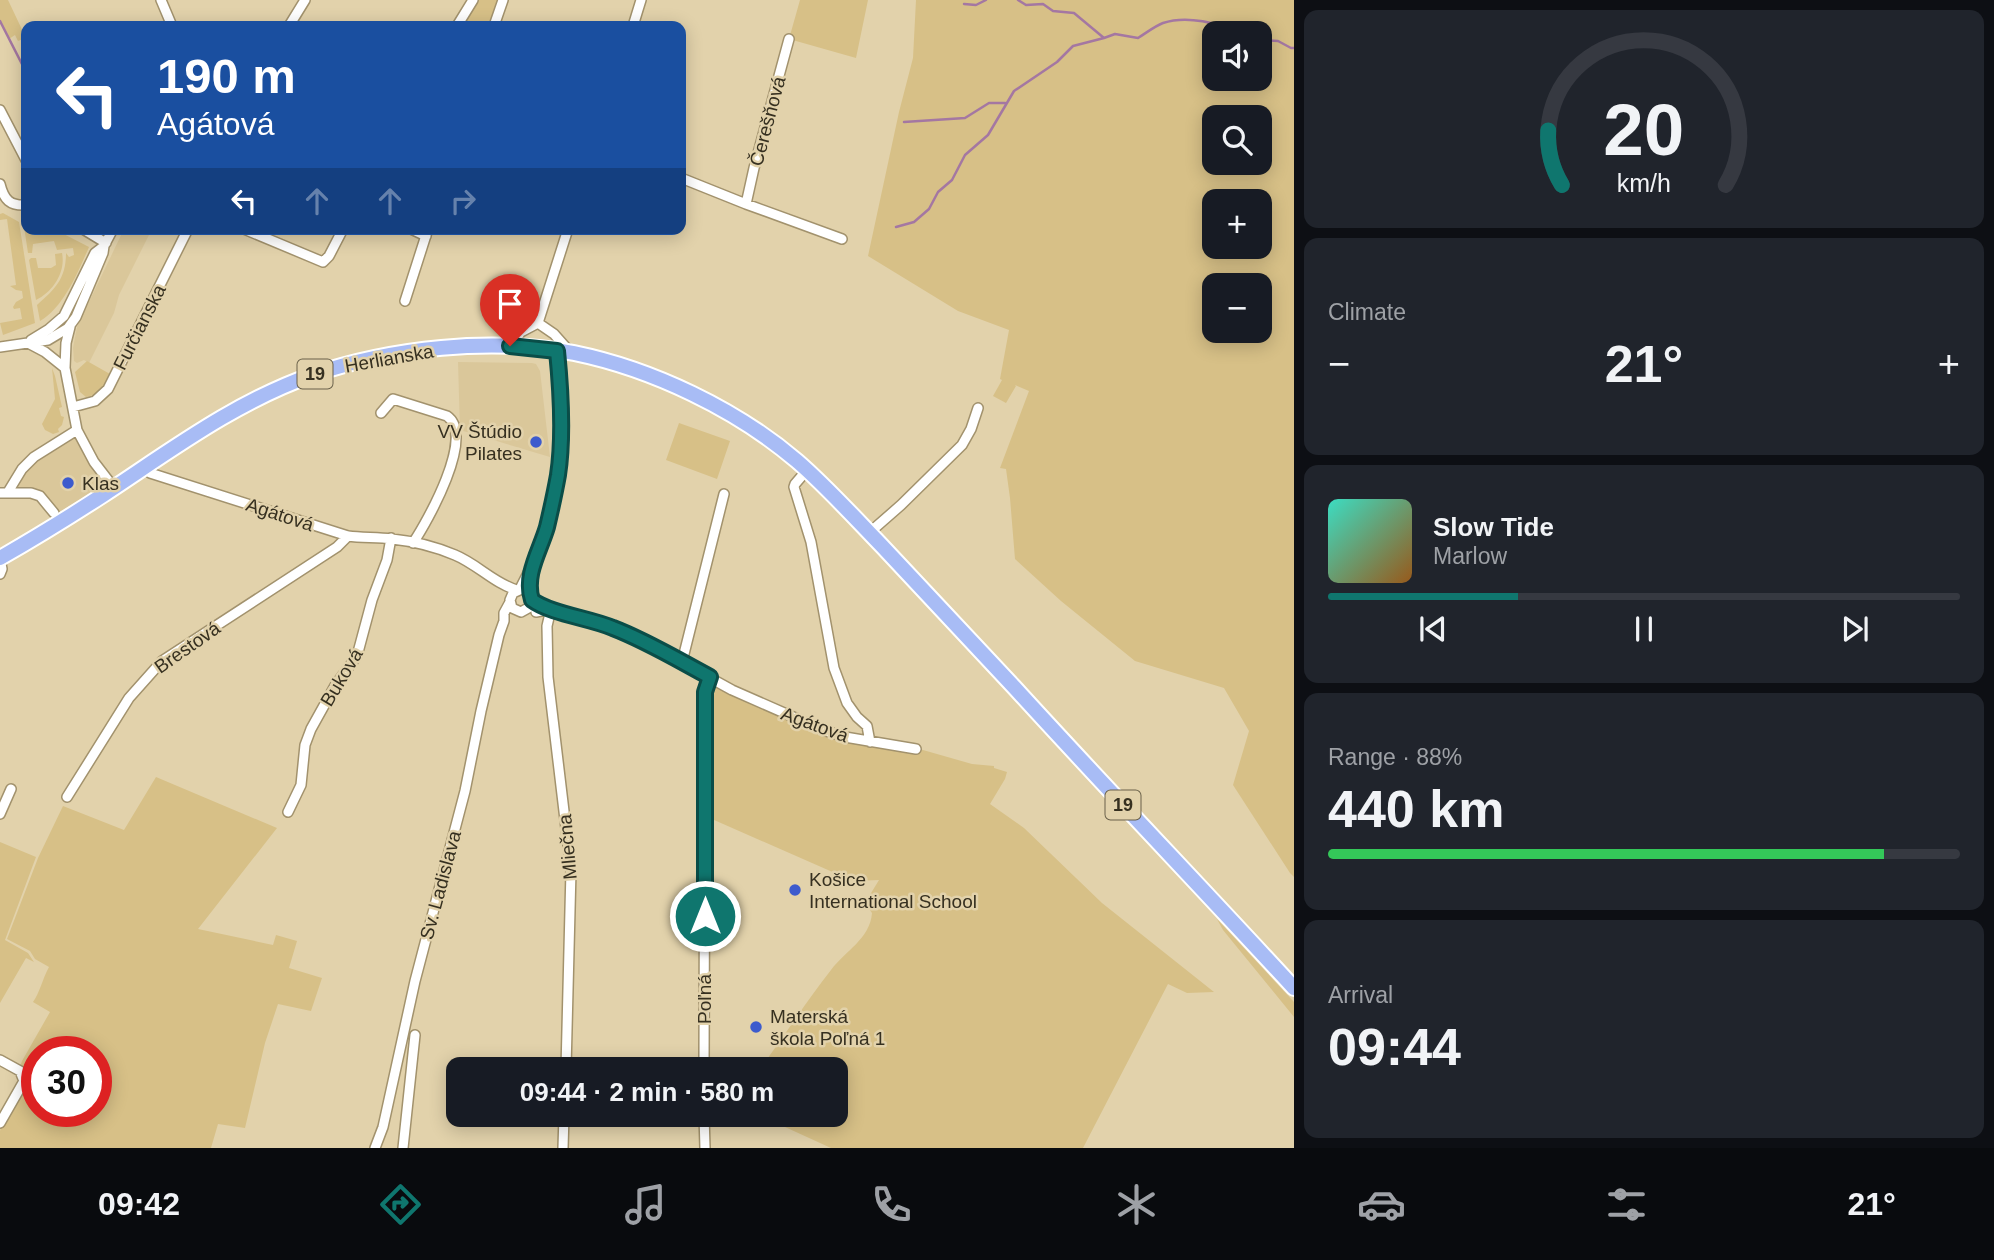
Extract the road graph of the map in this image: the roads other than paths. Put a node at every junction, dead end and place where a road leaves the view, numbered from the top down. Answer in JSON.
{"nodes":[{"id":1,"x":161,"y":0,"type":"edge"},
{"id":2,"x":305,"y":0,"type":"edge"},
{"id":3,"x":473,"y":0,"type":"edge"},
{"id":4,"x":503,"y":0,"type":"edge"},
{"id":5,"x":641,"y":0,"type":"edge"},
{"id":6,"x":170,"y":21,"type":"edge"},
{"id":7,"x":292,"y":21,"type":"edge"},
{"id":8,"x":460,"y":21,"type":"edge"},
{"id":9,"x":496,"y":21,"type":"edge"},
{"id":10,"x":635,"y":21,"type":"edge"},
{"id":11,"x":789,"y":39,"type":"dead end"},
{"id":12,"x":0,"y":110,"type":"edge"},
{"id":13,"x":21,"y":150,"type":"edge"},
{"id":14,"x":686,"y":180,"type":"edge"},
{"id":15,"x":0,"y":184,"type":"edge"},
{"id":16,"x":746,"y":204,"type":"junction"},
{"id":17,"x":21,"y":205,"type":"edge"},
{"id":18,"x":91,"y":235,"type":"edge"},
{"id":19,"x":110,"y":235,"type":"edge"},
{"id":20,"x":185,"y":235,"type":"edge"},
{"id":21,"x":258,"y":235,"type":"edge"},
{"id":22,"x":341,"y":235,"type":"edge"},
{"id":23,"x":426,"y":235,"type":"edge"},
{"id":24,"x":566,"y":235,"type":"edge"},
{"id":25,"x":842,"y":239,"type":"dead end"},
{"id":26,"x":105,"y":245,"type":"junction"},
{"id":27,"x":405,"y":301,"type":"dead end"},
{"id":28,"x":60,"y":321,"type":"junction"},
{"id":29,"x":72,"y":323,"type":"junction"},
{"id":30,"x":538,"y":323,"type":"junction"},
{"id":31,"x":41,"y":334,"type":"junction"},
{"id":32,"x":53,"y":337,"type":"junction"},
{"id":33,"x":27,"y":342,"type":"junction"},
{"id":34,"x":510,"y":346,"type":"junction"},
{"id":35,"x":0,"y":347,"type":"edge"},
{"id":36,"x":564,"y":352,"type":"junction"},
{"id":37,"x":65,"y":354,"type":"junction"},
{"id":38,"x":52,"y":358,"type":"junction"},
{"id":39,"x":65,"y":368,"type":"junction"},
{"id":40,"x":73,"y":407,"type":"junction"},
{"id":41,"x":978,"y":408,"type":"dead end"},
{"id":42,"x":381,"y":414,"type":"dead end"},
{"id":43,"x":77,"y":430,"type":"junction"},
{"id":44,"x":807,"y":470,"type":"junction"},
{"id":45,"x":150,"y":473,"type":"dead end"},
{"id":46,"x":114,"y":488,"type":"junction"},
{"id":47,"x":4,"y":493,"type":"edge"},
{"id":48,"x":724,"y":494,"type":"dead end"},
{"id":49,"x":54,"y":513,"type":"dead end"},
{"id":50,"x":869,"y":533,"type":"junction"},
{"id":51,"x":348,"y":536,"type":"junction"},
{"id":52,"x":391,"y":538,"type":"junction"},
{"id":53,"x":413,"y":543,"type":"junction"},
{"id":54,"x":0,"y":558,"type":"edge"},
{"id":55,"x":531,"y":570,"type":"junction"},
{"id":56,"x":0,"y":574,"type":"edge"},
{"id":57,"x":514,"y":595,"type":"junction"},
{"id":58,"x":531,"y":597,"type":"junction"},
{"id":59,"x":551,"y":609,"type":"junction"},
{"id":60,"x":520,"y":611,"type":"junction"},
{"id":61,"x":536,"y":612,"type":"junction"},
{"id":62,"x":504,"y":621,"type":"junction"},
{"id":63,"x":547,"y":626,"type":"junction"},
{"id":64,"x":682,"y":662,"type":"junction"},
{"id":65,"x":710,"y":677,"type":"junction"},
{"id":66,"x":870,"y":742,"type":"junction"},
{"id":67,"x":916,"y":748,"type":"dead end"},
{"id":68,"x":11,"y":789,"type":"dead end"},
{"id":69,"x":67,"y":797,"type":"dead end"},
{"id":70,"x":288,"y":812,"type":"dead end"},
{"id":71,"x":0,"y":814,"type":"edge"},
{"id":72,"x":1294,"y":988,"type":"edge"},
{"id":73,"x":415,"y":1035,"type":"dead end"},
{"id":74,"x":566,"y":1057,"type":"edge"},
{"id":75,"x":704,"y":1057,"type":"edge"},
{"id":76,"x":0,"y":1060,"type":"edge"},
{"id":77,"x":0,"y":1124,"type":"edge"},
{"id":78,"x":564,"y":1127,"type":"edge"},
{"id":79,"x":704,"y":1127,"type":"edge"},
{"id":80,"x":375,"y":1148,"type":"edge"},
{"id":81,"x":402,"y":1148,"type":"edge"},
{"id":82,"x":563,"y":1148,"type":"edge"},
{"id":83,"x":705,"y":1148,"type":"edge"}],
"edges":[{"from":1,"to":6,"type":"street"},
{"from":2,"to":7,"type":"street"},
{"from":3,"to":8,"type":"street"},
{"from":4,"to":9,"type":"street"},
{"from":5,"to":10,"type":"street"},
{"from":11,"to":16,"type":"street","name":"Čerešňová"},
{"from":12,"to":13,"type":"street"},
{"from":14,"to":16,"type":"street"},
{"from":15,"to":17,"type":"street"},
{"from":16,"to":25,"type":"street"},
{"from":18,"to":26,"type":"street"},
{"from":19,"to":26,"type":"street"},
{"from":20,"to":40,"type":"street","name":"Furčianska"},
{"from":21,"to":22,"type":"street"},
{"from":23,"to":27,"type":"street"},
{"from":24,"to":30,"type":"street"},
{"from":26,"to":28,"type":"street"},
{"from":26,"to":29,"type":"street"},
{"from":28,"to":31,"type":"street"},
{"from":28,"to":32,"type":"street"},
{"from":29,"to":32,"type":"street"},
{"from":29,"to":37,"type":"street"},
{"from":30,"to":34,"type":"street"},
{"from":30,"to":36,"type":"street"},
{"from":31,"to":32,"type":"street"},
{"from":31,"to":33,"type":"street"},
{"from":32,"to":33,"type":"street"},
{"from":32,"to":37,"type":"street"},
{"from":32,"to":38,"type":"street"},
{"from":33,"to":35,"type":"street"},
{"from":33,"to":38,"type":"street"},
{"from":34,"to":36,"type":"main road","name":"Herlianska","number":"19"},
{"from":34,"to":46,"type":"main road","name":"Herlianska","number":"19"},
{"from":36,"to":44,"type":"main road","name":"Herlianska","number":"19"},
{"from":36,"to":55,"type":"street"},
{"from":37,"to":39,"type":"street"},
{"from":38,"to":39,"type":"street"},
{"from":39,"to":40,"type":"street"},
{"from":40,"to":43,"type":"street"},
{"from":41,"to":50,"type":"street"},
{"from":42,"to":53,"type":"street"},
{"from":43,"to":46,"type":"street"},
{"from":43,"to":47,"type":"street"},
{"from":44,"to":50,"type":"main road","number":"19"},
{"from":44,"to":66,"type":"street"},
{"from":45,"to":51,"type":"street","name":"Agátová"},
{"from":46,"to":54,"type":"main road","name":"Herlianska","number":"19"},
{"from":47,"to":49,"type":"street"},
{"from":48,"to":64,"type":"street"},
{"from":50,"to":72,"type":"main road","number":"19"},
{"from":51,"to":52,"type":"street","name":"Agátová"},
{"from":51,"to":69,"type":"street","name":"Brestová"},
{"from":52,"to":53,"type":"street","name":"Agátová"},
{"from":52,"to":70,"type":"street","name":"Buková"},
{"from":53,"to":57,"type":"street","name":"Agátová"},
{"from":54,"to":56,"type":"street","name":"Herlianska"},
{"from":55,"to":57,"type":"street","name":"Sv. Ladislava"},
{"from":55,"to":58,"type":"street"},
{"from":57,"to":58,"type":"street"},
{"from":57,"to":60,"type":"street"},
{"from":57,"to":62,"type":"street","name":"Sv. Ladislava"},
{"from":58,"to":59,"type":"street","name":"Agátová"},
{"from":58,"to":60,"type":"street"},
{"from":59,"to":61,"type":"street"},
{"from":59,"to":63,"type":"street","name":"Mliečna"},
{"from":59,"to":64,"type":"street","name":"Agátová"},
{"from":60,"to":61,"type":"street"},
{"from":60,"to":62,"type":"street"},
{"from":61,"to":63,"type":"street"},
{"from":62,"to":80,"type":"street","name":"Sv. Ladislava"},
{"from":63,"to":74,"type":"street","name":"Mliečna"},
{"from":64,"to":65,"type":"street","name":"Agátová"},
{"from":65,"to":66,"type":"street","name":"Agátová"},
{"from":65,"to":75,"type":"street","name":"Poľná"},
{"from":66,"to":67,"type":"street","name":"Agátová"},
{"from":68,"to":71,"type":"street"},
{"from":73,"to":81,"type":"street"},
{"from":76,"to":77,"type":"street"},
{"from":78,"to":82,"type":"street"},
{"from":79,"to":83,"type":"street"}]}
